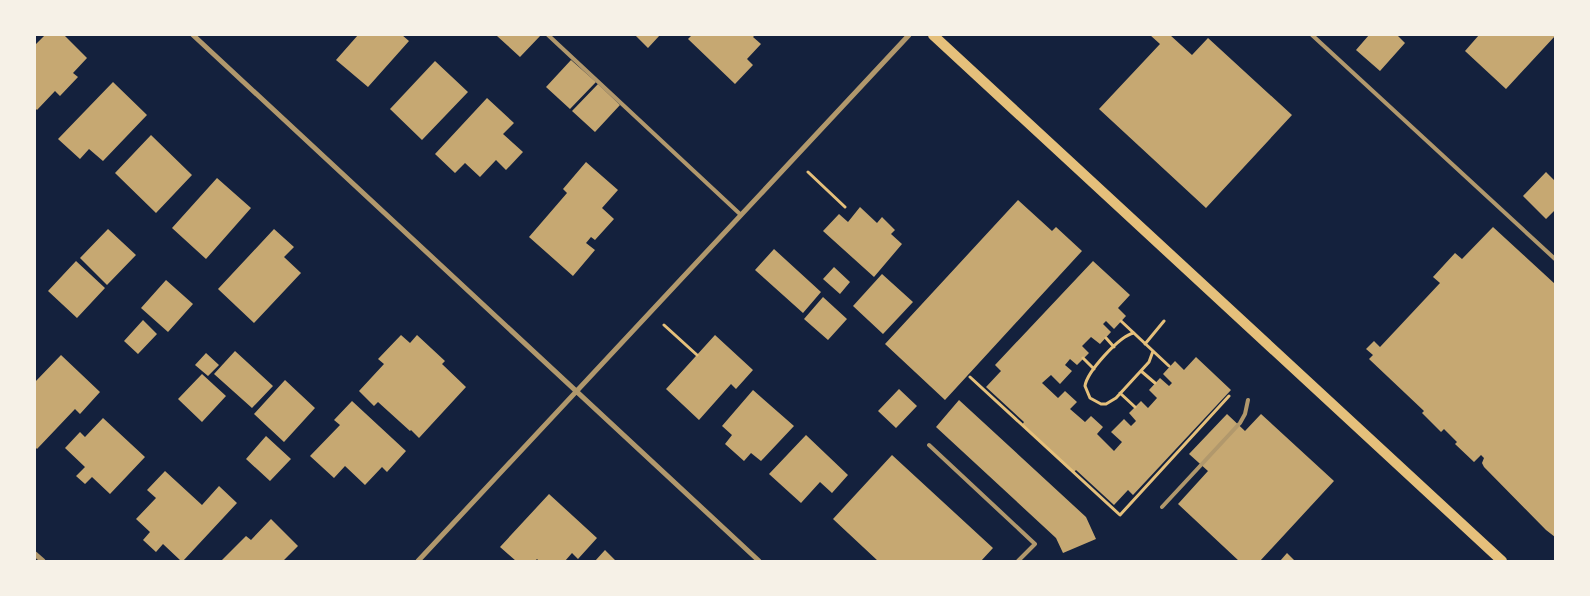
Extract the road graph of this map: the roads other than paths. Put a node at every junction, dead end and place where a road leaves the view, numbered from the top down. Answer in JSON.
{"nodes":[{"id":1,"x":193,"y":35,"type":"edge"},
{"id":2,"x":548,"y":35,"type":"edge"},
{"id":3,"x":909,"y":35,"type":"edge"},
{"id":4,"x":934,"y":35,"type":"edge"},
{"id":5,"x":1312,"y":35,"type":"edge"},
{"id":6,"x":741,"y":215,"type":"junction"},
{"id":7,"x":1555,"y":259,"type":"edge"},
{"id":8,"x":575,"y":391,"type":"junction"},
{"id":9,"x":1248,"y":400,"type":"dead end"},
{"id":10,"x":929,"y":445,"type":"dead end"},
{"id":11,"x":1162,"y":507,"type":"dead end"},
{"id":12,"x":35,"y":554,"type":"edge"},
{"id":13,"x":43,"y":561,"type":"edge"},
{"id":14,"x":418,"y":561,"type":"edge"},
{"id":15,"x":759,"y":561,"type":"edge"},
{"id":16,"x":1018,"y":561,"type":"edge"},
{"id":17,"x":1502,"y":561,"type":"edge"}],
"edges":[{"from":1,"to":8,"type":"street"},
{"from":2,"to":6,"type":"lane"},
{"from":3,"to":6,"type":"street"},
{"from":4,"to":17,"type":"main road"},
{"from":5,"to":7,"type":"lane"},
{"from":6,"to":8,"type":"street"},
{"from":8,"to":14,"type":"street"},
{"from":8,"to":15,"type":"street"},
{"from":9,"to":11,"type":"lane"},
{"from":10,"to":16,"type":"lane"},
{"from":12,"to":13,"type":"street"}]}
